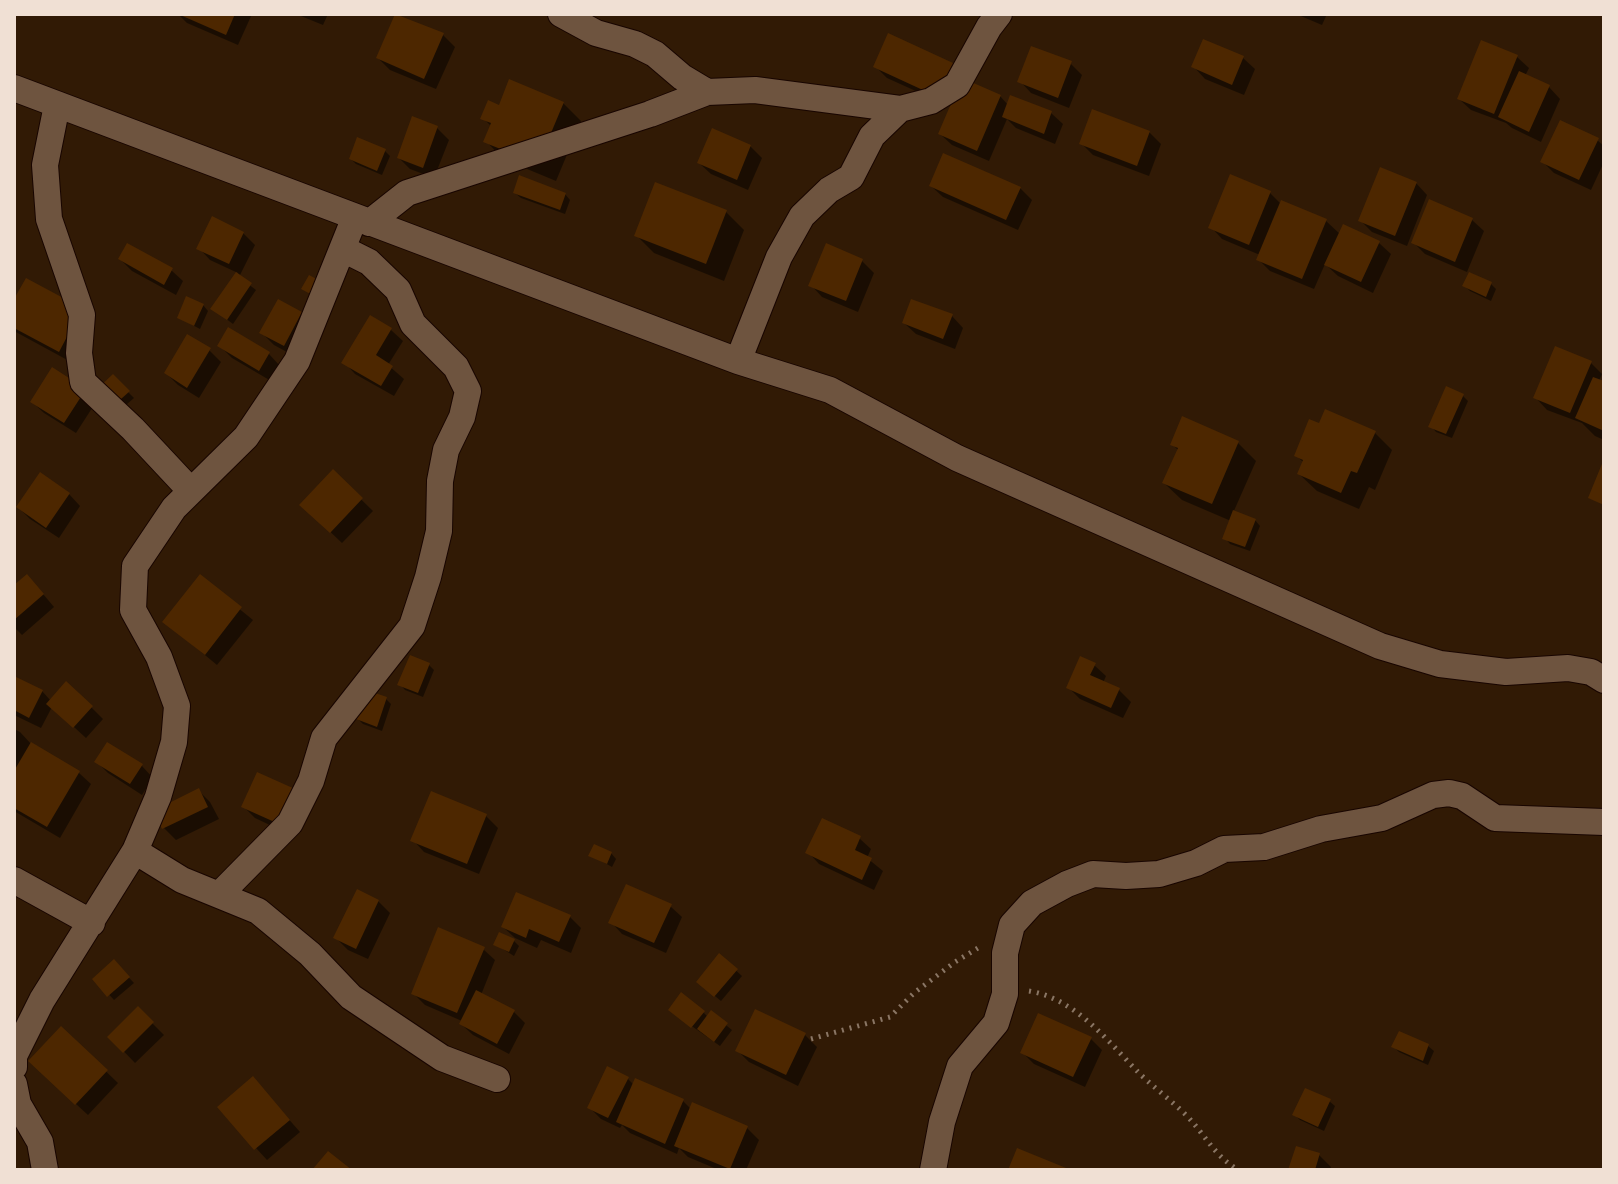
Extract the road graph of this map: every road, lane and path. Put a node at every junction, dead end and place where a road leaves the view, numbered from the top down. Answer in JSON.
{"nodes":[{"id":1,"x":561,"y":14,"type":"edge"},
{"id":2,"x":999,"y":14,"type":"edge"},
{"id":3,"x":14,"y":88,"type":"edge"},
{"id":4,"x":707,"y":92,"type":"junction"},
{"id":5,"x":57,"y":105,"type":"junction"},
{"id":6,"x":900,"y":109,"type":"junction"},
{"id":7,"x":362,"y":220,"type":"junction"},
{"id":8,"x":343,"y":249,"type":"junction"},
{"id":9,"x":738,"y":361,"type":"junction"},
{"id":10,"x":191,"y":491,"type":"junction"},
{"id":11,"x":1604,"y":680,"type":"edge"},
{"id":12,"x":1604,"y":822,"type":"edge"},
{"id":13,"x":135,"y":851,"type":"junction"},
{"id":14,"x":14,"y":880,"type":"edge"},
{"id":15,"x":219,"y":895,"type":"junction"},
{"id":16,"x":92,"y":923,"type":"junction"},
{"id":17,"x":1012,"y":925,"type":"junction"},
{"id":18,"x":1005,"y":987,"type":"junction"},
{"id":19,"x":811,"y":1039,"type":"dead end"},
{"id":20,"x":14,"y":1067,"type":"edge"},
{"id":21,"x":497,"y":1079,"type":"dead end"},
{"id":22,"x":14,"y":1084,"type":"edge"},
{"id":23,"x":45,"y":1170,"type":"edge"},
{"id":24,"x":933,"y":1170,"type":"edge"},
{"id":25,"x":1238,"y":1170,"type":"edge"}],
"edges":[{"from":1,"to":4,"type":"street"},
{"from":2,"to":6,"type":"street"},
{"from":3,"to":5,"type":"street"},
{"from":4,"to":6,"type":"street"},
{"from":4,"to":7,"type":"street"},
{"from":5,"to":7,"type":"street"},
{"from":5,"to":10,"type":"street"},
{"from":6,"to":9,"type":"street"},
{"from":7,"to":8,"type":"street"},
{"from":7,"to":9,"type":"street"},
{"from":8,"to":10,"type":"street"},
{"from":8,"to":15,"type":"street"},
{"from":9,"to":11,"type":"street"},
{"from":10,"to":13,"type":"street"},
{"from":12,"to":17,"type":"street"},
{"from":13,"to":15,"type":"street"},
{"from":13,"to":16,"type":"street"},
{"from":14,"to":16,"type":"street"},
{"from":15,"to":21,"type":"street"},
{"from":16,"to":20,"type":"street"},
{"from":17,"to":18,"type":"street"},
{"from":17,"to":19,"type":"path"},
{"from":18,"to":24,"type":"street"},
{"from":18,"to":25,"type":"path"},
{"from":22,"to":23,"type":"street"}]}
